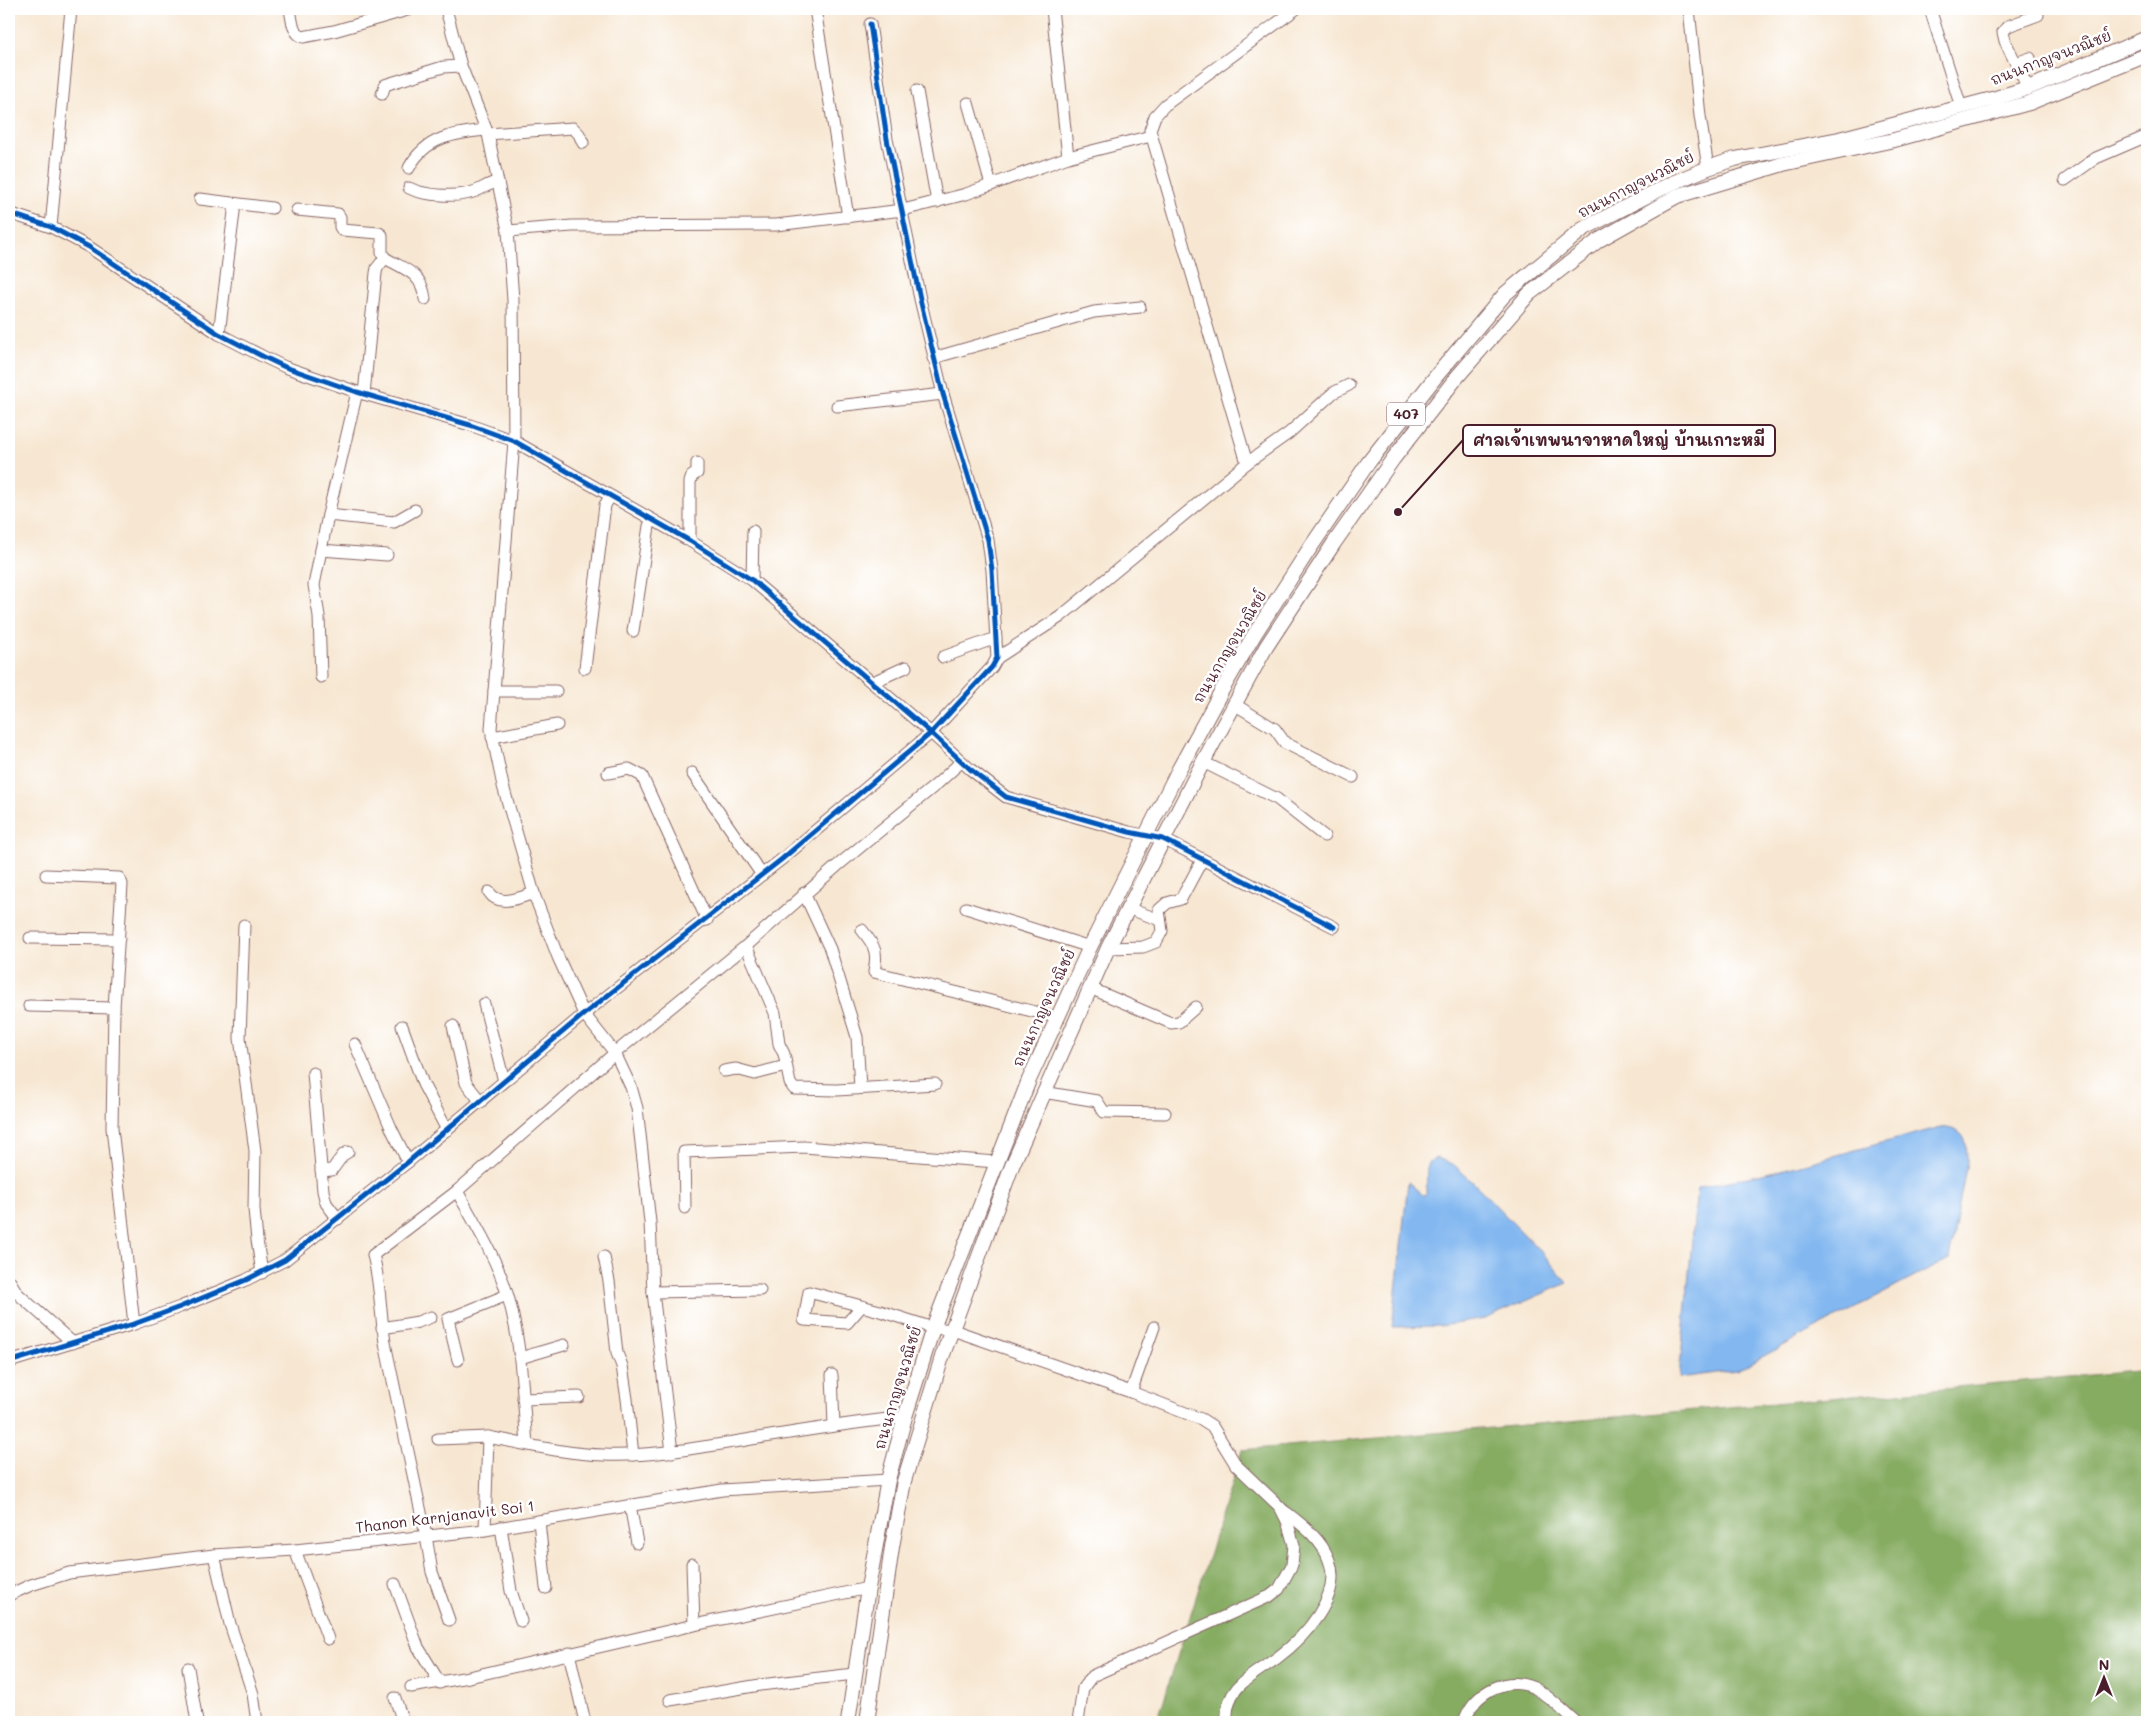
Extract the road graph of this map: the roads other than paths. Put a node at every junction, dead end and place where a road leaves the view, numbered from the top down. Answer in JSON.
{"nodes":[{"id":1,"x":71,"y":9,"type":"edge"},
{"id":2,"x":290,"y":9,"type":"edge"},
{"id":3,"x":411,"y":9,"type":"edge"},
{"id":4,"x":446,"y":9,"type":"edge"},
{"id":5,"x":815,"y":9,"type":"edge"},
{"id":6,"x":1052,"y":9,"type":"edge"},
{"id":7,"x":1296,"y":9,"type":"edge"},
{"id":8,"x":1689,"y":9,"type":"edge"},
{"id":9,"x":1930,"y":9,"type":"edge"},
{"id":10,"x":2036,"y":9,"type":"edge"},
{"id":11,"x":870,"y":24,"type":"dead end"},
{"id":12,"x":2147,"y":38,"type":"edge"},
{"id":13,"x":2147,"y":55,"type":"edge"},
{"id":14,"x":2030,"y":58,"type":"dead end"},
{"id":15,"x":2016,"y":63,"type":"junction"},
{"id":16,"x":461,"y":66,"type":"junction"},
{"id":17,"x":2028,"y":88,"type":"junction"},
{"id":18,"x":917,"y":91,"type":"dead end"},
{"id":19,"x":382,"y":94,"type":"dead end"},
{"id":20,"x":968,"y":103,"type":"dead end"},
{"id":21,"x":1961,"y":108,"type":"junction"},
{"id":22,"x":487,"y":132,"type":"junction"},
{"id":23,"x":1151,"y":136,"type":"junction"},
{"id":24,"x":2147,"y":136,"type":"edge"},
{"id":25,"x":583,"y":143,"type":"dead end"},
{"id":26,"x":1068,"y":157,"type":"junction"},
{"id":27,"x":409,"y":168,"type":"dead end"},
{"id":28,"x":1708,"y":168,"type":"junction"},
{"id":29,"x":2065,"y":180,"type":"dead end"},
{"id":30,"x":498,"y":182,"type":"junction"},
{"id":31,"x":991,"y":186,"type":"junction"},
{"id":32,"x":409,"y":188,"type":"dead end"},
{"id":33,"x":200,"y":200,"type":"dead end"},
{"id":34,"x":937,"y":202,"type":"junction"},
{"id":35,"x":234,"y":204,"type":"junction"},
{"id":36,"x":272,"y":208,"type":"dead end"},
{"id":37,"x":297,"y":210,"type":"dead end"},
{"id":38,"x":903,"y":210,"type":"junction"},
{"id":39,"x":9,"y":213,"type":"edge"},
{"id":40,"x":848,"y":217,"type":"junction"},
{"id":41,"x":51,"y":227,"type":"junction"},
{"id":42,"x":508,"y":231,"type":"junction"},
{"id":43,"x":386,"y":258,"type":"junction"},
{"id":44,"x":424,"y":299,"type":"dead end"},
{"id":45,"x":1140,"y":307,"type":"dead end"},
{"id":46,"x":219,"y":334,"type":"junction"},
{"id":47,"x":934,"y":358,"type":"junction"},
{"id":48,"x":1349,"y":385,"type":"dead end"},
{"id":49,"x":360,"y":393,"type":"junction"},
{"id":50,"x":943,"y":394,"type":"junction"},
{"id":51,"x":837,"y":406,"type":"dead end"},
{"id":52,"x":514,"y":441,"type":"junction"},
{"id":53,"x":696,"y":462,"type":"dead end"},
{"id":54,"x":1247,"y":463,"type":"junction"},
{"id":55,"x":610,"y":497,"type":"junction"},
{"id":56,"x":415,"y":510,"type":"dead end"},
{"id":57,"x":328,"y":515,"type":"junction"},
{"id":58,"x":652,"y":520,"type":"junction"},
{"id":59,"x":753,"y":531,"type":"dead end"},
{"id":60,"x":690,"y":541,"type":"junction"},
{"id":61,"x":321,"y":550,"type":"junction"},
{"id":62,"x":387,"y":555,"type":"dead end"},
{"id":63,"x":752,"y":580,"type":"junction"},
{"id":64,"x":633,"y":631,"type":"dead end"},
{"id":65,"x":996,"y":638,"type":"junction"},
{"id":66,"x":943,"y":658,"type":"dead end"},
{"id":67,"x":997,"y":658,"type":"junction"},
{"id":68,"x":906,"y":667,"type":"dead end"},
{"id":69,"x":585,"y":668,"type":"dead end"},
{"id":70,"x":320,"y":676,"type":"dead end"},
{"id":71,"x":873,"y":682,"type":"junction"},
{"id":72,"x":494,"y":691,"type":"junction"},
{"id":73,"x":556,"y":691,"type":"dead end"},
{"id":74,"x":1234,"y":704,"type":"junction"},
{"id":75,"x":556,"y":725,"type":"dead end"},
{"id":76,"x":931,"y":733,"type":"junction"},
{"id":77,"x":492,"y":737,"type":"junction"},
{"id":78,"x":961,"y":762,"type":"junction"},
{"id":79,"x":1203,"y":762,"type":"junction"},
{"id":80,"x":608,"y":773,"type":"dead end"},
{"id":81,"x":692,"y":773,"type":"dead end"},
{"id":82,"x":1353,"y":777,"type":"dead end"},
{"id":83,"x":1146,"y":836,"type":"junction"},
{"id":84,"x":1324,"y":836,"type":"dead end"},
{"id":85,"x":1164,"y":839,"type":"junction"},
{"id":86,"x":1202,"y":860,"type":"junction"},
{"id":87,"x":46,"y":875,"type":"dead end"},
{"id":88,"x":762,"y":875,"type":"junction"},
{"id":89,"x":489,"y":892,"type":"dead end"},
{"id":90,"x":534,"y":893,"type":"junction"},
{"id":91,"x":804,"y":893,"type":"junction"},
{"id":92,"x":966,"y":908,"type":"dead end"},
{"id":93,"x":1127,"y":908,"type":"junction"},
{"id":94,"x":707,"y":920,"type":"junction"},
{"id":95,"x":1160,"y":920,"type":"junction"},
{"id":96,"x":244,"y":925,"type":"dead end"},
{"id":97,"x":1334,"y":927,"type":"dead end"},
{"id":98,"x":862,"y":930,"type":"dead end"},
{"id":99,"x":30,"y":938,"type":"dead end"},
{"id":100,"x":118,"y":939,"type":"junction"},
{"id":101,"x":746,"y":946,"type":"junction"},
{"id":102,"x":1090,"y":947,"type":"junction"},
{"id":103,"x":1108,"y":948,"type":"junction"},
{"id":104,"x":1090,"y":988,"type":"junction"},
{"id":105,"x":484,"y":1004,"type":"dead end"},
{"id":106,"x":29,"y":1006,"type":"dead end"},
{"id":107,"x":1196,"y":1007,"type":"dead end"},
{"id":108,"x":114,"y":1008,"type":"junction"},
{"id":109,"x":584,"y":1014,"type":"junction"},
{"id":110,"x":1056,"y":1017,"type":"junction"},
{"id":111,"x":402,"y":1026,"type":"dead end"},
{"id":112,"x":453,"y":1026,"type":"dead end"},
{"id":113,"x":355,"y":1044,"type":"dead end"},
{"id":114,"x":615,"y":1053,"type":"junction"},
{"id":115,"x":786,"y":1066,"type":"junction"},
{"id":116,"x":724,"y":1071,"type":"dead end"},
{"id":117,"x":313,"y":1072,"type":"dead end"},
{"id":118,"x":504,"y":1081,"type":"junction"},
{"id":119,"x":935,"y":1084,"type":"dead end"},
{"id":120,"x":860,"y":1088,"type":"junction"},
{"id":121,"x":1044,"y":1092,"type":"junction"},
{"id":122,"x":481,"y":1102,"type":"junction"},
{"id":123,"x":1165,"y":1113,"type":"dead end"},
{"id":124,"x":447,"y":1130,"type":"junction"},
{"id":125,"x":348,"y":1152,"type":"dead end"},
{"id":126,"x":408,"y":1162,"type":"junction"},
{"id":127,"x":996,"y":1162,"type":"junction"},
{"id":128,"x":321,"y":1171,"type":"junction"},
{"id":129,"x":457,"y":1191,"type":"junction"},
{"id":130,"x":685,"y":1208,"type":"dead end"},
{"id":131,"x":338,"y":1219,"type":"junction"},
{"id":132,"x":604,"y":1257,"type":"dead end"},
{"id":133,"x":262,"y":1273,"type":"junction"},
{"id":134,"x":9,"y":1280,"type":"edge"},
{"id":135,"x":760,"y":1290,"type":"dead end"},
{"id":136,"x":653,"y":1292,"type":"junction"},
{"id":137,"x":507,"y":1295,"type":"junction"},
{"id":138,"x":861,"y":1306,"type":"junction"},
{"id":139,"x":431,"y":1317,"type":"dead end"},
{"id":140,"x":134,"y":1324,"type":"junction"},
{"id":141,"x":1154,"y":1327,"type":"dead end"},
{"id":142,"x":382,"y":1328,"type":"junction"},
{"id":143,"x":933,"y":1328,"type":"junction"},
{"id":144,"x":953,"y":1330,"type":"junction"},
{"id":145,"x":73,"y":1343,"type":"junction"},
{"id":146,"x":564,"y":1345,"type":"dead end"},
{"id":147,"x":520,"y":1358,"type":"junction"},
{"id":148,"x":458,"y":1360,"type":"dead end"},
{"id":149,"x":9,"y":1362,"type":"edge"},
{"id":150,"x":832,"y":1375,"type":"dead end"},
{"id":151,"x":1131,"y":1392,"type":"junction"},
{"id":152,"x":579,"y":1397,"type":"dead end"},
{"id":153,"x":523,"y":1400,"type":"junction"},
{"id":154,"x":905,"y":1417,"type":"junction"},
{"id":155,"x":834,"y":1425,"type":"junction"},
{"id":156,"x":488,"y":1437,"type":"junction"},
{"id":157,"x":438,"y":1439,"type":"dead end"},
{"id":158,"x":526,"y":1444,"type":"junction"},
{"id":159,"x":672,"y":1452,"type":"junction"},
{"id":160,"x":633,"y":1455,"type":"junction"},
{"id":161,"x":888,"y":1480,"type":"junction"},
{"id":162,"x":630,"y":1505,"type":"junction"},
{"id":163,"x":1280,"y":1507,"type":"junction"},
{"id":164,"x":539,"y":1521,"type":"junction"},
{"id":165,"x":501,"y":1527,"type":"junction"},
{"id":166,"x":485,"y":1530,"type":"junction"},
{"id":167,"x":426,"y":1536,"type":"junction"},
{"id":168,"x":636,"y":1543,"type":"dead end"},
{"id":169,"x":295,"y":1550,"type":"junction"},
{"id":170,"x":214,"y":1555,"type":"junction"},
{"id":171,"x":692,"y":1564,"type":"dead end"},
{"id":172,"x":395,"y":1584,"type":"dead end"},
{"id":173,"x":546,"y":1588,"type":"dead end"},
{"id":174,"x":868,"y":1588,"type":"junction"},
{"id":175,"x":9,"y":1595,"type":"edge"},
{"id":176,"x":449,"y":1620,"type":"dead end"},
{"id":177,"x":522,"y":1621,"type":"dead end"},
{"id":178,"x":694,"y":1625,"type":"junction"},
{"id":179,"x":328,"y":1639,"type":"dead end"},
{"id":180,"x":569,"y":1653,"type":"junction"},
{"id":181,"x":188,"y":1668,"type":"dead end"},
{"id":182,"x":854,"y":1674,"type":"junction"},
{"id":183,"x":440,"y":1683,"type":"junction"},
{"id":184,"x":410,"y":1687,"type":"dead end"},
{"id":185,"x":395,"y":1698,"type":"dead end"},
{"id":186,"x":670,"y":1700,"type":"dead end"},
{"id":187,"x":197,"y":1722,"type":"edge"},
{"id":188,"x":257,"y":1722,"type":"edge"},
{"id":189,"x":403,"y":1722,"type":"edge"},
{"id":190,"x":585,"y":1722,"type":"edge"},
{"id":191,"x":848,"y":1722,"type":"edge"},
{"id":192,"x":867,"y":1722,"type":"edge"},
{"id":193,"x":1078,"y":1722,"type":"edge"},
{"id":194,"x":1227,"y":1722,"type":"edge"},
{"id":195,"x":1464,"y":1722,"type":"edge"},
{"id":196,"x":1576,"y":1722,"type":"edge"}],
"edges":[{"from":1,"to":41,"type":"street"},
{"from":2,"to":3,"type":"street"},
{"from":4,"to":16,"type":"street"},
{"from":5,"to":40,"type":"street"},
{"from":6,"to":26,"type":"street"},
{"from":7,"to":23,"type":"street"},
{"from":8,"to":28,"type":"street"},
{"from":9,"to":21,"type":"street"},
{"from":10,"to":15,"type":"street"},
{"from":11,"to":38,"type":"street"},
{"from":12,"to":17,"type":"main road","name":"ถนนกาญจนวณิชย์","number":"407"},
{"from":13,"to":74,"type":"main road","name":"ถนนกาญจนวณิชย์","number":"407"},
{"from":14,"to":15,"type":"street"},
{"from":15,"to":17,"type":"street"},
{"from":16,"to":19,"type":"street"},
{"from":16,"to":22,"type":"street"},
{"from":17,"to":21,"type":"main road","name":"ถนนกาญจนวณิชย์","number":"407"},
{"from":18,"to":34,"type":"street"},
{"from":20,"to":31,"type":"street"},
{"from":21,"to":28,"type":"main road","name":"ถนนกาญจนวณิชย์","number":"407"},
{"from":22,"to":25,"type":"street"},
{"from":22,"to":27,"type":"street"},
{"from":22,"to":30,"type":"street"},
{"from":23,"to":26,"type":"street"},
{"from":23,"to":54,"type":"street"},
{"from":24,"to":29,"type":"street"},
{"from":26,"to":31,"type":"street"},
{"from":28,"to":83,"type":"main road","name":"ถนนกาญจนวณิชย์","number":"407"},
{"from":30,"to":32,"type":"street"},
{"from":30,"to":42,"type":"street"},
{"from":31,"to":34,"type":"street"},
{"from":33,"to":35,"type":"street"},
{"from":34,"to":38,"type":"street"},
{"from":35,"to":36,"type":"street"},
{"from":35,"to":46,"type":"street"},
{"from":37,"to":43,"type":"street"},
{"from":38,"to":40,"type":"street"},
{"from":38,"to":47,"type":"street"},
{"from":39,"to":41,"type":"street"},
{"from":40,"to":42,"type":"street"},
{"from":41,"to":46,"type":"street"},
{"from":42,"to":52,"type":"street"},
{"from":43,"to":44,"type":"street"},
{"from":43,"to":49,"type":"street"},
{"from":45,"to":47,"type":"street"},
{"from":46,"to":49,"type":"street"},
{"from":47,"to":50,"type":"street"},
{"from":48,"to":54,"type":"street"},
{"from":49,"to":52,"type":"street"},
{"from":49,"to":57,"type":"street"},
{"from":50,"to":51,"type":"street"},
{"from":50,"to":65,"type":"street"},
{"from":52,"to":55,"type":"street"},
{"from":52,"to":72,"type":"street"},
{"from":53,"to":60,"type":"street"},
{"from":54,"to":67,"type":"street"},
{"from":55,"to":58,"type":"street"},
{"from":55,"to":69,"type":"street"},
{"from":56,"to":57,"type":"street"},
{"from":57,"to":61,"type":"street"},
{"from":58,"to":60,"type":"street"},
{"from":58,"to":64,"type":"street"},
{"from":59,"to":63,"type":"street"},
{"from":60,"to":63,"type":"street"},
{"from":61,"to":62,"type":"street"},
{"from":61,"to":70,"type":"street"},
{"from":63,"to":71,"type":"street"},
{"from":65,"to":66,"type":"street"},
{"from":65,"to":67,"type":"street"},
{"from":67,"to":76,"type":"street"},
{"from":68,"to":71,"type":"street"},
{"from":71,"to":76,"type":"street"},
{"from":72,"to":73,"type":"street"},
{"from":72,"to":77,"type":"street"},
{"from":74,"to":79,"type":"main road","name":"ถนนกาญจนวณิชย์","number":"407"},
{"from":74,"to":82,"type":"street"},
{"from":75,"to":77,"type":"street"},
{"from":76,"to":78,"type":"street"},
{"from":76,"to":88,"type":"street"},
{"from":77,"to":90,"type":"street"},
{"from":78,"to":83,"type":"street"},
{"from":78,"to":91,"type":"street"},
{"from":79,"to":84,"type":"street"},
{"from":79,"to":85,"type":"main road","name":"ถนนกาญจนวณิชย์","number":"407"},
{"from":80,"to":94,"type":"street"},
{"from":81,"to":88,"type":"street"},
{"from":83,"to":85,"type":"street"},
{"from":83,"to":102,"type":"main road","name":"ถนนกาญจนวณิชย์","number":"407"},
{"from":85,"to":86,"type":"street"},
{"from":85,"to":93,"type":"main road","name":"ถนนกาญจนวณิชย์","number":"407"},
{"from":86,"to":95,"type":"street"},
{"from":86,"to":97,"type":"street"},
{"from":87,"to":100,"type":"street"},
{"from":88,"to":94,"type":"street"},
{"from":89,"to":90,"type":"street"},
{"from":90,"to":109,"type":"street"},
{"from":91,"to":101,"type":"street"},
{"from":91,"to":120,"type":"street"},
{"from":92,"to":102,"type":"street"},
{"from":93,"to":95,"type":"street"},
{"from":93,"to":103,"type":"main road","name":"ถนนกาญจนวณิชย์","number":"407"},
{"from":94,"to":109,"type":"street"},
{"from":95,"to":103,"type":"street"},
{"from":96,"to":133,"type":"street"},
{"from":98,"to":110,"type":"street"},
{"from":99,"to":100,"type":"street"},
{"from":100,"to":108,"type":"street"},
{"from":101,"to":114,"type":"street"},
{"from":101,"to":115,"type":"street"},
{"from":102,"to":110,"type":"main road","name":"ถนนกาญจนวณิชย์","number":"407"},
{"from":103,"to":104,"type":"main road","name":"ถนนกาญจนวณิชย์","number":"407"},
{"from":104,"to":107,"type":"street"},
{"from":104,"to":121,"type":"main road","name":"ถนนกาญจนวณิชย์","number":"407"},
{"from":105,"to":118,"type":"street"},
{"from":106,"to":108,"type":"street"},
{"from":108,"to":140,"type":"street"},
{"from":109,"to":114,"type":"street"},
{"from":109,"to":118,"type":"street"},
{"from":110,"to":127,"type":"main road","name":"ถนนกาญจนวณิชย์","number":"407"},
{"from":111,"to":124,"type":"street"},
{"from":112,"to":122,"type":"street"},
{"from":113,"to":126,"type":"street"},
{"from":114,"to":129,"type":"street"},
{"from":114,"to":136,"type":"street"},
{"from":115,"to":116,"type":"street"},
{"from":115,"to":120,"type":"street"},
{"from":117,"to":128,"type":"street"},
{"from":118,"to":122,"type":"street"},
{"from":119,"to":120,"type":"street"},
{"from":121,"to":123,"type":"street"},
{"from":121,"to":144,"type":"main road","name":"ถนนกาญจนวณิชย์","number":"407"},
{"from":122,"to":124,"type":"street"},
{"from":124,"to":126,"type":"street"},
{"from":125,"to":128,"type":"street"},
{"from":126,"to":131,"type":"street"},
{"from":127,"to":130,"type":"street"},
{"from":127,"to":143,"type":"main road","name":"ถนนกาญจนวณิชย์"},
{"from":128,"to":131,"type":"street"},
{"from":129,"to":137,"type":"street"},
{"from":129,"to":142,"type":"street"},
{"from":131,"to":133,"type":"street"},
{"from":132,"to":160,"type":"street"},
{"from":133,"to":140,"type":"street"},
{"from":134,"to":145,"type":"street"},
{"from":135,"to":136,"type":"street"},
{"from":136,"to":159,"type":"street"},
{"from":137,"to":147,"type":"street"},
{"from":137,"to":148,"type":"street"},
{"from":138,"to":138,"type":"street"},
{"from":138,"to":143,"type":"street"},
{"from":139,"to":142,"type":"street"},
{"from":140,"to":145,"type":"street"},
{"from":141,"to":151,"type":"street"},
{"from":142,"to":167,"type":"street"},
{"from":143,"to":144,"type":"street"},
{"from":143,"to":154,"type":"main road","name":"ถนนกาญจนวณิชย์"},
{"from":144,"to":151,"type":"street"},
{"from":144,"to":192,"type":"main road","name":"ถนนกาญจนวณิชย์"},
{"from":145,"to":149,"type":"street"},
{"from":146,"to":147,"type":"street"},
{"from":147,"to":153,"type":"street"},
{"from":150,"to":155,"type":"street"},
{"from":151,"to":163,"type":"street"},
{"from":152,"to":153,"type":"street"},
{"from":153,"to":158,"type":"street"},
{"from":154,"to":155,"type":"street"},
{"from":154,"to":161,"type":"main road","name":"ถนนกาญจนวณิชย์"},
{"from":155,"to":159,"type":"street"},
{"from":156,"to":157,"type":"street"},
{"from":156,"to":158,"type":"street"},
{"from":156,"to":166,"type":"street"},
{"from":158,"to":160,"type":"street"},
{"from":159,"to":160,"type":"street"},
{"from":161,"to":162,"type":"street","name":"Thanon Karnjanavit Soi 1"},
{"from":161,"to":174,"type":"main road","name":"ถนนกาญจนวณิชย์"},
{"from":162,"to":164,"type":"street","name":"Thanon Karnjanavit Soi 1"},
{"from":162,"to":168,"type":"street"},
{"from":163,"to":193,"type":"street"},
{"from":163,"to":194,"type":"street"},
{"from":164,"to":165,"type":"street","name":"Thanon Karnjanavit Soi 1"},
{"from":164,"to":173,"type":"street"},
{"from":165,"to":166,"type":"street","name":"Thanon Karnjanavit Soi 1"},
{"from":165,"to":177,"type":"street"},
{"from":166,"to":167,"type":"street","name":"Thanon Karnjanavit Soi 1"},
{"from":167,"to":169,"type":"street","name":"Thanon Karnjanavit Soi 1"},
{"from":167,"to":176,"type":"street"},
{"from":169,"to":170,"type":"street","name":"Thanon Karnjanavit Soi 1"},
{"from":169,"to":179,"type":"street"},
{"from":170,"to":175,"type":"street","name":"Thanon Karnjanavit Soi 1"},
{"from":170,"to":188,"type":"street"},
{"from":171,"to":178,"type":"street"},
{"from":172,"to":183,"type":"street"},
{"from":174,"to":178,"type":"street"},
{"from":174,"to":182,"type":"main road","name":"ถนนกาญจนวณิชย์"},
{"from":178,"to":180,"type":"street"},
{"from":180,"to":183,"type":"street"},
{"from":180,"to":190,"type":"street"},
{"from":181,"to":187,"type":"street"},
{"from":182,"to":186,"type":"street"},
{"from":182,"to":191,"type":"main road","name":"ถนนกาญจนวณิชย์"},
{"from":183,"to":184,"type":"street"},
{"from":185,"to":189,"type":"street"},
{"from":195,"to":196,"type":"street"}]}
